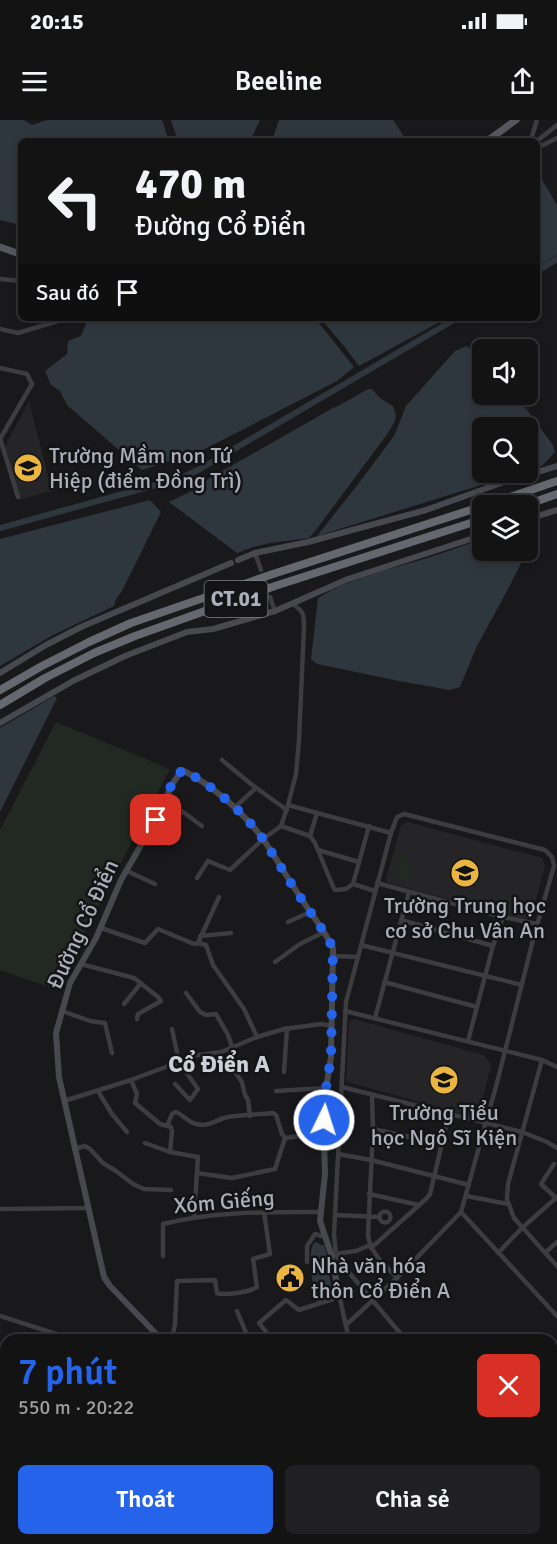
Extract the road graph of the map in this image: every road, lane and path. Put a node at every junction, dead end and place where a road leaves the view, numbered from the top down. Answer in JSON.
{"nodes":[{"id":1,"x":516,"y":120,"type":"edge"},
{"id":2,"x":537,"y":120,"type":"edge"},
{"id":3,"x":557,"y":125,"type":"edge"},
{"id":4,"x":491,"y":138,"type":"edge"},
{"id":5,"x":534,"y":138,"type":"edge"},
{"id":6,"x":539,"y":138,"type":"edge"},
{"id":7,"x":557,"y":138,"type":"edge"},
{"id":8,"x":540,"y":146,"type":"edge"},
{"id":9,"x":0,"y":248,"type":"edge"},
{"id":10,"x":18,"y":253,"type":"edge"},
{"id":11,"x":0,"y":279,"type":"edge"},
{"id":12,"x":18,"y":281,"type":"edge"},
{"id":13,"x":58,"y":321,"type":"edge"},
{"id":14,"x":0,"y":329,"type":"edge"},
{"id":15,"x":0,"y":368,"type":"edge"},
{"id":16,"x":0,"y":439,"type":"edge"},
{"id":17,"x":557,"y":466,"type":"edge"},
{"id":18,"x":557,"y":481,"type":"edge"},
{"id":19,"x":557,"y":494,"type":"edge"},
{"id":20,"x":516,"y":495,"type":"edge"},
{"id":21,"x":18,"y":497,"type":"dead end"},
{"id":22,"x":538,"y":501,"type":"edge"},
{"id":23,"x":472,"y":510,"type":"edge"},
{"id":24,"x":557,"y":510,"type":"edge"},
{"id":25,"x":538,"y":516,"type":"edge"},
{"id":26,"x":472,"y":523,"type":"edge"},
{"id":27,"x":472,"y":539,"type":"edge"},
{"id":28,"x":255,"y":553,"type":"junction"},
{"id":29,"x":261,"y":570,"type":"dead end"},
{"id":30,"x":270,"y":597,"type":"dead end"},
{"id":31,"x":293,"y":604,"type":"junction"},
{"id":32,"x":275,"y":611,"type":"junction"},
{"id":33,"x":0,"y":672,"type":"edge"},
{"id":34,"x":0,"y":690,"type":"edge"},
{"id":35,"x":0,"y":705,"type":"edge"},
{"id":36,"x":0,"y":723,"type":"edge"},
{"id":37,"x":222,"y":760,"type":"dead end"},
{"id":38,"x":256,"y":788,"type":"junction"},
{"id":39,"x":164,"y":802,"type":"junction"},
{"id":40,"x":287,"y":807,"type":"junction"},
{"id":41,"x":234,"y":808,"type":"junction"},
{"id":42,"x":317,"y":813,"type":"junction"},
{"id":43,"x":156,"y":820,"type":"junction"},
{"id":44,"x":202,"y":826,"type":"dead end"},
{"id":45,"x":281,"y":826,"type":"junction"},
{"id":46,"x":369,"y":826,"type":"junction"},
{"id":47,"x":173,"y":831,"type":"dead end"},
{"id":48,"x":391,"y":833,"type":"junction"},
{"id":49,"x":310,"y":836,"type":"junction"},
{"id":50,"x":263,"y":839,"type":"junction"},
{"id":51,"x":318,"y":850,"type":"junction"},
{"id":52,"x":359,"y":861,"type":"junction"},
{"id":53,"x":127,"y":871,"type":"junction"},
{"id":54,"x":197,"y":878,"type":"dead end"},
{"id":55,"x":377,"y":883,"type":"junction"},
{"id":56,"x":155,"y":884,"type":"dead end"},
{"id":57,"x":354,"y":884,"type":"junction"},
{"id":58,"x":375,"y":891,"type":"junction"},
{"id":59,"x":409,"y":892,"type":"junction"},
{"id":60,"x":219,"y":897,"type":"dead end"},
{"id":61,"x":310,"y":912,"type":"junction"},
{"id":62,"x":503,"y":917,"type":"junction"},
{"id":63,"x":401,"y":920,"type":"junction"},
{"id":64,"x":288,"y":922,"type":"dead end"},
{"id":65,"x":537,"y":924,"type":"junction"},
{"id":66,"x":101,"y":928,"type":"junction"},
{"id":67,"x":324,"y":932,"type":"junction"},
{"id":68,"x":231,"y":933,"type":"dead end"},
{"id":69,"x":200,"y":936,"type":"junction"},
{"id":70,"x":198,"y":943,"type":"junction"},
{"id":71,"x":361,"y":945,"type":"junction"},
{"id":72,"x":494,"y":946,"type":"junction"},
{"id":73,"x":391,"y":953,"type":"junction"},
{"id":74,"x":333,"y":956,"type":"junction"},
{"id":75,"x":358,"y":957,"type":"junction"},
{"id":76,"x":275,"y":962,"type":"dead end"},
{"id":77,"x":81,"y":964,"type":"junction"},
{"id":78,"x":485,"y":976,"type":"junction"},
{"id":79,"x":384,"y":982,"type":"junction"},
{"id":80,"x":141,"y":983,"type":"junction"},
{"id":81,"x":522,"y":985,"type":"junction"},
{"id":82,"x":186,"y":993,"type":"dead end"},
{"id":83,"x":124,"y":1004,"type":"dead end"},
{"id":84,"x":477,"y":1007,"type":"junction"},
{"id":85,"x":62,"y":1011,"type":"junction"},
{"id":86,"x":345,"y":1011,"type":"junction"},
{"id":87,"x":375,"y":1018,"type":"junction"},
{"id":88,"x":137,"y":1019,"type":"dead end"},
{"id":89,"x":332,"y":1026,"type":"junction"},
{"id":90,"x":287,"y":1028,"type":"junction"},
{"id":91,"x":172,"y":1029,"type":"dead end"},
{"id":92,"x":257,"y":1037,"type":"junction"},
{"id":93,"x":468,"y":1041,"type":"junction"},
{"id":94,"x":231,"y":1048,"type":"junction"},
{"id":95,"x":505,"y":1051,"type":"junction"},
{"id":96,"x":112,"y":1053,"type":"dead end"},
{"id":97,"x":542,"y":1060,"type":"junction"},
{"id":98,"x":179,"y":1062,"type":"junction"},
{"id":99,"x":557,"y":1067,"type":"edge"},
{"id":100,"x":284,"y":1072,"type":"dead end"},
{"id":101,"x":131,"y":1080,"type":"junction"},
{"id":102,"x":175,"y":1084,"type":"dead end"},
{"id":103,"x":342,"y":1087,"type":"junction"},
{"id":104,"x":326,"y":1088,"type":"junction"},
{"id":105,"x":98,"y":1091,"type":"junction"},
{"id":106,"x":276,"y":1091,"type":"dead end"},
{"id":107,"x":372,"y":1095,"type":"junction"},
{"id":108,"x":325,"y":1100,"type":"junction"},
{"id":109,"x":64,"y":1101,"type":"junction"},
{"id":110,"x":341,"y":1101,"type":"junction"},
{"id":111,"x":449,"y":1114,"type":"junction"},
{"id":112,"x":250,"y":1116,"type":"junction"},
{"id":113,"x":486,"y":1123,"type":"junction"},
{"id":114,"x":167,"y":1126,"type":"junction"},
{"id":115,"x":373,"y":1129,"type":"junction"},
{"id":116,"x":127,"y":1132,"type":"dead end"},
{"id":117,"x":522,"y":1132,"type":"junction"},
{"id":118,"x":324,"y":1133,"type":"junction"},
{"id":119,"x":285,"y":1138,"type":"junction"},
{"id":120,"x":145,"y":1143,"type":"dead end"},
{"id":121,"x":442,"y":1144,"type":"junction"},
{"id":122,"x":557,"y":1148,"type":"edge"},
{"id":123,"x":74,"y":1149,"type":"junction"},
{"id":124,"x":170,"y":1152,"type":"junction"},
{"id":125,"x":338,"y":1154,"type":"junction"},
{"id":126,"x":371,"y":1160,"type":"junction"},
{"id":127,"x":554,"y":1164,"type":"dead end"},
{"id":128,"x":197,"y":1173,"type":"junction"},
{"id":129,"x":434,"y":1176,"type":"junction"},
{"id":130,"x":469,"y":1185,"type":"junction"},
{"id":131,"x":171,"y":1190,"type":"dead end"},
{"id":132,"x":369,"y":1194,"type":"junction"},
{"id":133,"x":466,"y":1196,"type":"junction"},
{"id":134,"x":556,"y":1197,"type":"edge"},
{"id":135,"x":391,"y":1199,"type":"junction"},
{"id":136,"x":508,"y":1204,"type":"junction"},
{"id":137,"x":419,"y":1205,"type":"junction"},
{"id":138,"x":88,"y":1208,"type":"junction"},
{"id":139,"x":0,"y":1209,"type":"edge"},
{"id":140,"x":264,"y":1212,"type":"junction"},
{"id":141,"x":321,"y":1212,"type":"junction"},
{"id":142,"x":387,"y":1212,"type":"junction"},
{"id":143,"x":461,"y":1212,"type":"junction"},
{"id":144,"x":335,"y":1215,"type":"junction"},
{"id":145,"x":368,"y":1216,"type":"junction"},
{"id":146,"x":194,"y":1217,"type":"junction"},
{"id":147,"x":379,"y":1217,"type":"junction"},
{"id":148,"x":389,"y":1221,"type":"junction"},
{"id":149,"x":395,"y":1228,"type":"junction"},
{"id":150,"x":522,"y":1228,"type":"junction"},
{"id":151,"x":326,"y":1237,"type":"junction"},
{"id":152,"x":557,"y":1242,"type":"edge"},
{"id":153,"x":370,"y":1247,"type":"junction"},
{"id":154,"x":498,"y":1253,"type":"junction"},
{"id":155,"x":544,"y":1253,"type":"junction"},
{"id":156,"x":333,"y":1254,"type":"junction"},
{"id":157,"x":164,"y":1256,"type":"dead end"},
{"id":158,"x":307,"y":1262,"type":"dead end"},
{"id":159,"x":557,"y":1266,"type":"edge"},
{"id":160,"x":397,"y":1278,"type":"junction"},
{"id":161,"x":339,"y":1294,"type":"junction"},
{"id":162,"x":372,"y":1301,"type":"junction"},
{"id":163,"x":237,"y":1311,"type":"dead end"},
{"id":164,"x":0,"y":1316,"type":"edge"},
{"id":165,"x":557,"y":1316,"type":"edge"},
{"id":166,"x":346,"y":1325,"type":"junction"},
{"id":167,"x":56,"y":1334,"type":"edge"},
{"id":168,"x":156,"y":1334,"type":"edge"},
{"id":169,"x":173,"y":1334,"type":"edge"},
{"id":170,"x":247,"y":1334,"type":"edge"},
{"id":171,"x":268,"y":1334,"type":"edge"},
{"id":172,"x":348,"y":1334,"type":"edge"},
{"id":173,"x":401,"y":1334,"type":"edge"}],
"edges":[{"from":1,"to":4,"type":"main road"},
{"from":2,"to":5,"type":"street"},
{"from":3,"to":6,"type":"street"},
{"from":7,"to":8,"type":"street"},
{"from":9,"to":10,"type":"main road"},
{"from":11,"to":12,"type":"street"},
{"from":13,"to":14,"type":"street"},
{"from":15,"to":16,"type":"street"},
{"from":16,"to":21,"type":"street"},
{"from":17,"to":28,"type":"street"},
{"from":18,"to":20,"type":"highway","number":"CT.01"},
{"from":19,"to":22,"type":"highway"},
{"from":23,"to":34,"type":"highway","number":"CT.01"},
{"from":24,"to":25,"type":"street"},
{"from":26,"to":35,"type":"highway","number":"CT.01"},
{"from":27,"to":31,"type":"street"},
{"from":28,"to":29,"type":"street"},
{"from":28,"to":33,"type":"street"},
{"from":30,"to":32,"type":"street"},
{"from":31,"to":32,"type":"street"},
{"from":31,"to":40,"type":"street"},
{"from":32,"to":36,"type":"street"},
{"from":37,"to":38,"type":"street"},
{"from":38,"to":40,"type":"street"},
{"from":38,"to":41,"type":"street"},
{"from":39,"to":41,"type":"street","name":"Đường Cổ Điển"},
{"from":39,"to":43,"type":"street","name":"Đường Cổ Điển"},
{"from":39,"to":44,"type":"street"},
{"from":40,"to":42,"type":"street"},
{"from":40,"to":45,"type":"street"},
{"from":41,"to":50,"type":"street","name":"Đường Cổ Điển"},
{"from":42,"to":46,"type":"street"},
{"from":42,"to":49,"type":"street"},
{"from":43,"to":47,"type":"street"},
{"from":43,"to":53,"type":"street","name":"Đường Cổ Điển"},
{"from":45,"to":49,"type":"street"},
{"from":45,"to":50,"type":"street"},
{"from":46,"to":48,"type":"street"},
{"from":46,"to":52,"type":"street"},
{"from":48,"to":55,"type":"street"},
{"from":48,"to":65,"type":"street"},
{"from":49,"to":51,"type":"street"},
{"from":50,"to":54,"type":"street"},
{"from":50,"to":61,"type":"street","name":"Đường Cổ Điển"},
{"from":51,"to":52,"type":"street"},
{"from":51,"to":57,"type":"street"},
{"from":52,"to":57,"type":"street"},
{"from":53,"to":56,"type":"street"},
{"from":53,"to":66,"type":"street","name":"Đường Cổ Điển"},
{"from":55,"to":58,"type":"street"},
{"from":55,"to":59,"type":"street"},
{"from":57,"to":58,"type":"street"},
{"from":58,"to":71,"type":"street"},
{"from":59,"to":62,"type":"street"},
{"from":59,"to":63,"type":"street"},
{"from":60,"to":69,"type":"street"},
{"from":61,"to":64,"type":"street"},
{"from":61,"to":67,"type":"street","name":"Đường Cổ Điển"},
{"from":62,"to":65,"type":"street"},
{"from":62,"to":72,"type":"street"},
{"from":63,"to":72,"type":"street"},
{"from":63,"to":73,"type":"street"},
{"from":65,"to":81,"type":"street"},
{"from":66,"to":70,"type":"street"},
{"from":66,"to":77,"type":"street","name":"Đường Cổ Điển"},
{"from":67,"to":74,"type":"street","name":"Đường Cổ Điển"},
{"from":67,"to":76,"type":"street"},
{"from":68,"to":69,"type":"street"},
{"from":69,"to":70,"type":"street"},
{"from":70,"to":92,"type":"street"},
{"from":71,"to":73,"type":"street"},
{"from":71,"to":75,"type":"street"},
{"from":72,"to":78,"type":"street"},
{"from":73,"to":78,"type":"street"},
{"from":73,"to":79,"type":"street"},
{"from":74,"to":75,"type":"street"},
{"from":74,"to":89,"type":"street","name":"Đường Cổ Điển"},
{"from":75,"to":86,"type":"street"},
{"from":77,"to":80,"type":"street"},
{"from":77,"to":85,"type":"street","name":"Đường Cổ Điển"},
{"from":78,"to":81,"type":"street"},
{"from":78,"to":84,"type":"street"},
{"from":79,"to":84,"type":"street"},
{"from":79,"to":87,"type":"street"},
{"from":80,"to":83,"type":"street"},
{"from":80,"to":88,"type":"street"},
{"from":81,"to":95,"type":"street"},
{"from":82,"to":94,"type":"street"},
{"from":84,"to":93,"type":"street"},
{"from":85,"to":96,"type":"street"},
{"from":85,"to":109,"type":"street","name":"Đường Cổ Điển"},
{"from":86,"to":87,"type":"street"},
{"from":86,"to":103,"type":"street"},
{"from":87,"to":93,"type":"street"},
{"from":89,"to":90,"type":"street"},
{"from":89,"to":104,"type":"street","name":"Đường Cổ Điển"},
{"from":90,"to":92,"type":"street"},
{"from":90,"to":100,"type":"street"},
{"from":91,"to":98,"type":"street"},
{"from":92,"to":94,"type":"street"},
{"from":93,"to":95,"type":"street"},
{"from":94,"to":98,"type":"street"},
{"from":94,"to":112,"type":"street"},
{"from":95,"to":97,"type":"street"},
{"from":95,"to":113,"type":"street"},
{"from":97,"to":99,"type":"street"},
{"from":97,"to":117,"type":"street"},
{"from":98,"to":101,"type":"street"},
{"from":98,"to":102,"type":"street"},
{"from":101,"to":105,"type":"street"},
{"from":101,"to":114,"type":"street"},
{"from":103,"to":107,"type":"street"},
{"from":103,"to":110,"type":"street"},
{"from":104,"to":106,"type":"street"},
{"from":104,"to":108,"type":"street","name":"Đường Cổ Điển"},
{"from":105,"to":109,"type":"street"},
{"from":105,"to":116,"type":"street"},
{"from":107,"to":111,"type":"street"},
{"from":107,"to":115,"type":"street"},
{"from":108,"to":110,"type":"street"},
{"from":108,"to":118,"type":"street","name":"Đường Cổ Điển"},
{"from":109,"to":123,"type":"street","name":"Đường Cổ Điển"},
{"from":110,"to":125,"type":"street"},
{"from":111,"to":113,"type":"street"},
{"from":111,"to":121,"type":"street"},
{"from":112,"to":114,"type":"street"},
{"from":112,"to":119,"type":"street"},
{"from":113,"to":117,"type":"street"},
{"from":113,"to":130,"type":"street"},
{"from":114,"to":124,"type":"street"},
{"from":115,"to":121,"type":"street"},
{"from":115,"to":126,"type":"street"},
{"from":117,"to":122,"type":"street"},
{"from":117,"to":136,"type":"street"},
{"from":118,"to":119,"type":"street"},
{"from":118,"to":141,"type":"street","name":"Đường Cổ Điển"},
{"from":119,"to":128,"type":"street"},
{"from":120,"to":124,"type":"street"},
{"from":121,"to":129,"type":"street"},
{"from":123,"to":131,"type":"street"},
{"from":123,"to":138,"type":"street","name":"Đường Cổ Điển"},
{"from":124,"to":128,"type":"street"},
{"from":125,"to":126,"type":"street"},
{"from":125,"to":144,"type":"street"},
{"from":126,"to":129,"type":"street"},
{"from":126,"to":132,"type":"street"},
{"from":127,"to":134,"type":"street"},
{"from":128,"to":146,"type":"street"},
{"from":129,"to":130,"type":"street"},
{"from":129,"to":137,"type":"street"},
{"from":130,"to":133,"type":"street"},
{"from":132,"to":135,"type":"street"},
{"from":132,"to":145,"type":"street"},
{"from":133,"to":136,"type":"street"},
{"from":133,"to":143,"type":"street"},
{"from":134,"to":150,"type":"street"},
{"from":135,"to":137,"type":"street"},
{"from":135,"to":142,"type":"street"},
{"from":136,"to":150,"type":"street"},
{"from":137,"to":149,"type":"street"},
{"from":138,"to":139,"type":"street"},
{"from":138,"to":168,"type":"street","name":"Đường Cổ Điển"},
{"from":140,"to":141,"type":"street","name":"Xóm Giếng"},
{"from":140,"to":146,"type":"street","name":"Xóm Giếng"},
{"from":140,"to":169,"type":"street"},
{"from":141,"to":151,"type":"street","name":"Đường Cổ Điển"},
{"from":142,"to":147,"type":"street"},
{"from":142,"to":148,"type":"street"},
{"from":143,"to":154,"type":"street"},
{"from":143,"to":160,"type":"street"},
{"from":144,"to":145,"type":"street"},
{"from":144,"to":156,"type":"street"},
{"from":145,"to":147,"type":"street"},
{"from":145,"to":153,"type":"street"},
{"from":146,"to":157,"type":"street","name":"Xóm Giếng"},
{"from":147,"to":148,"type":"street"},
{"from":148,"to":149,"type":"street"},
{"from":149,"to":153,"type":"street"},
{"from":150,"to":154,"type":"street"},
{"from":150,"to":155,"type":"street"},
{"from":151,"to":156,"type":"street","name":"Đường Cổ Điển"},
{"from":151,"to":158,"type":"street"},
{"from":152,"to":155,"type":"street"},
{"from":153,"to":156,"type":"street"},
{"from":153,"to":160,"type":"street"},
{"from":154,"to":165,"type":"street"},
{"from":155,"to":159,"type":"street"},
{"from":156,"to":161,"type":"street","name":"Đường Cổ Điển"},
{"from":156,"to":162,"type":"street"},
{"from":160,"to":162,"type":"street"},
{"from":161,"to":166,"type":"street"},
{"from":161,"to":171,"type":"street"},
{"from":162,"to":166,"type":"street"},
{"from":162,"to":173,"type":"street"},
{"from":163,"to":170,"type":"street"},
{"from":164,"to":167,"type":"street"},
{"from":166,"to":172,"type":"street"}]}
